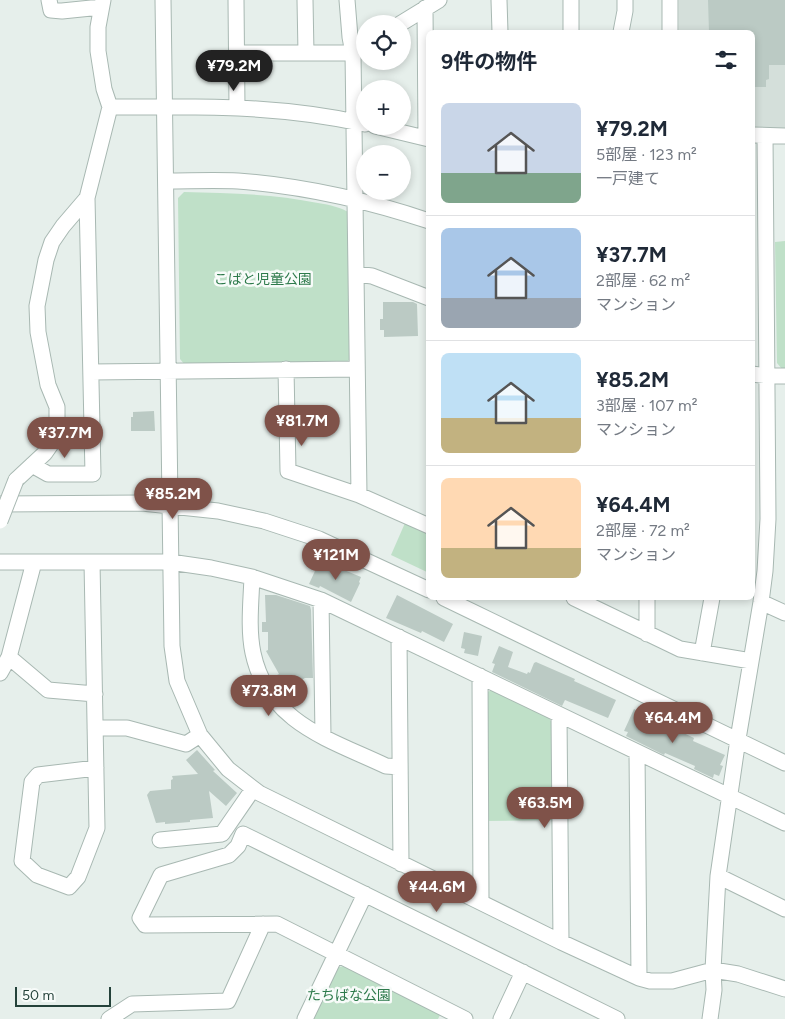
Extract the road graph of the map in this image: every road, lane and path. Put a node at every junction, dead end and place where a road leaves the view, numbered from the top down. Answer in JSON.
{"nodes":[{"id":1,"x":49,"y":0,"type":"edge"},
{"id":2,"x":163,"y":0,"type":"edge"},
{"id":3,"x":236,"y":0,"type":"edge"},
{"id":4,"x":305,"y":0,"type":"edge"},
{"id":5,"x":347,"y":0,"type":"edge"},
{"id":6,"x":439,"y":0,"type":"edge"},
{"id":7,"x":499,"y":0,"type":"edge"},
{"id":8,"x":570,"y":0,"type":"edge"},
{"id":9,"x":625,"y":0,"type":"edge"},
{"id":10,"x":670,"y":0,"type":"edge"},
{"id":11,"x":102,"y":4,"type":"edge"},
{"id":12,"x":425,"y":8,"type":"junction"},
{"id":13,"x":411,"y":17,"type":"edge"},
{"id":14,"x":500,"y":30,"type":"edge"},
{"id":15,"x":571,"y":30,"type":"edge"},
{"id":16,"x":621,"y":30,"type":"edge"},
{"id":17,"x":670,"y":30,"type":"edge"},
{"id":18,"x":356,"y":45,"type":"edge"},
{"id":19,"x":356,"y":49,"type":"edge"},
{"id":20,"x":426,"y":52,"type":"edge"},
{"id":21,"x":237,"y":53,"type":"junction"},
{"id":22,"x":306,"y":53,"type":"junction"},
{"id":23,"x":164,"y":106,"type":"junction"},
{"id":24,"x":238,"y":106,"type":"junction"},
{"id":25,"x":110,"y":108,"type":"junction"},
{"id":26,"x":356,"y":122,"type":"edge"},
{"id":27,"x":359,"y":135,"type":"edge"},
{"id":28,"x":411,"y":135,"type":"edge"},
{"id":29,"x":759,"y":136,"type":"edge"},
{"id":30,"x":785,"y":136,"type":"edge"},
{"id":31,"x":426,"y":139,"type":"edge"},
{"id":32,"x":166,"y":181,"type":"junction"},
{"id":33,"x":87,"y":198,"type":"junction"},
{"id":34,"x":355,"y":198,"type":"junction"},
{"id":35,"x":426,"y":220,"type":"edge"},
{"id":36,"x":759,"y":246,"type":"edge"},
{"id":37,"x":356,"y":274,"type":"junction"},
{"id":38,"x":426,"y":297,"type":"edge"},
{"id":39,"x":357,"y":368,"type":"junction"},
{"id":40,"x":286,"y":369,"type":"junction"},
{"id":41,"x":168,"y":371,"type":"junction"},
{"id":42,"x":91,"y":372,"type":"junction"},
{"id":43,"x":760,"y":375,"type":"edge"},
{"id":44,"x":785,"y":376,"type":"edge"},
{"id":45,"x":32,"y":465,"type":"junction"},
{"id":46,"x":359,"y":495,"type":"junction"},
{"id":47,"x":0,"y":504,"type":"edge"},
{"id":48,"x":170,"y":505,"type":"junction"},
{"id":49,"x":0,"y":522,"type":"edge"},
{"id":50,"x":426,"y":525,"type":"edge"},
{"id":51,"x":0,"y":562,"type":"edge"},
{"id":52,"x":34,"y":562,"type":"junction"},
{"id":53,"x":92,"y":562,"type":"junction"},
{"id":54,"x":170,"y":562,"type":"junction"},
{"id":55,"x":252,"y":577,"type":"junction"},
{"id":56,"x":426,"y":589,"type":"edge"},
{"id":57,"x":321,"y":600,"type":"junction"},
{"id":58,"x":448,"y":600,"type":"edge"},
{"id":59,"x":580,"y":600,"type":"edge"},
{"id":60,"x":647,"y":600,"type":"edge"},
{"id":61,"x":712,"y":600,"type":"edge"},
{"id":62,"x":761,"y":602,"type":"junction"},
{"id":63,"x":785,"y":613,"type":"edge"},
{"id":64,"x":647,"y":634,"type":"junction"},
{"id":65,"x":399,"y":637,"type":"junction"},
{"id":66,"x":702,"y":653,"type":"junction"},
{"id":67,"x":10,"y":657,"type":"junction"},
{"id":68,"x":751,"y":660,"type":"junction"},
{"id":69,"x":0,"y":673,"type":"edge"},
{"id":70,"x":480,"y":676,"type":"junction"},
{"id":71,"x":95,"y":694,"type":"junction"},
{"id":72,"x":559,"y":715,"type":"junction"},
{"id":73,"x":95,"y":728,"type":"junction"},
{"id":74,"x":200,"y":735,"type":"junction"},
{"id":75,"x":323,"y":736,"type":"junction"},
{"id":76,"x":738,"y":739,"type":"junction"},
{"id":77,"x":638,"y":752,"type":"junction"},
{"id":78,"x":785,"y":763,"type":"edge"},
{"id":79,"x":400,"y":767,"type":"junction"},
{"id":80,"x":96,"y":768,"type":"junction"},
{"id":81,"x":253,"y":789,"type":"junction"},
{"id":82,"x":729,"y":796,"type":"junction"},
{"id":83,"x":785,"y":823,"type":"edge"},
{"id":84,"x":160,"y":840,"type":"dead end"},
{"id":85,"x":401,"y":864,"type":"junction"},
{"id":86,"x":718,"y":876,"type":"junction"},
{"id":87,"x":365,"y":894,"type":"junction"},
{"id":88,"x":481,"y":902,"type":"junction"},
{"id":89,"x":785,"y":909,"type":"edge"},
{"id":90,"x":264,"y":924,"type":"junction"},
{"id":91,"x":561,"y":942,"type":"junction"},
{"id":92,"x":336,"y":954,"type":"junction"},
{"id":93,"x":713,"y":970,"type":"junction"},
{"id":94,"x":523,"y":972,"type":"junction"},
{"id":95,"x":639,"y":978,"type":"junction"},
{"id":96,"x":785,"y":989,"type":"edge"},
{"id":97,"x":108,"y":1019,"type":"edge"},
{"id":98,"x":305,"y":1019,"type":"edge"},
{"id":99,"x":465,"y":1019,"type":"edge"},
{"id":100,"x":501,"y":1019,"type":"edge"},
{"id":101,"x":618,"y":1019,"type":"edge"},
{"id":102,"x":710,"y":1019,"type":"edge"}],
"edges":[{"from":1,"to":11,"type":"street"},
{"from":2,"to":23,"type":"street"},
{"from":3,"to":21,"type":"street"},
{"from":4,"to":22,"type":"street"},
{"from":5,"to":18,"type":"street"},
{"from":6,"to":12,"type":"street"},
{"from":7,"to":14,"type":"street"},
{"from":8,"to":15,"type":"street"},
{"from":9,"to":16,"type":"street"},
{"from":10,"to":17,"type":"street"},
{"from":11,"to":25,"type":"street"},
{"from":12,"to":13,"type":"street"},
{"from":12,"to":20,"type":"street"},
{"from":19,"to":22,"type":"street"},
{"from":21,"to":22,"type":"street"},
{"from":21,"to":24,"type":"street"},
{"from":23,"to":24,"type":"street"},
{"from":23,"to":25,"type":"street"},
{"from":23,"to":32,"type":"street"},
{"from":24,"to":26,"type":"street"},
{"from":25,"to":33,"type":"street"},
{"from":27,"to":34,"type":"street"},
{"from":28,"to":31,"type":"street"},
{"from":29,"to":30,"type":"street"},
{"from":29,"to":36,"type":"street"},
{"from":32,"to":34,"type":"street"},
{"from":32,"to":41,"type":"street"},
{"from":33,"to":42,"type":"street"},
{"from":33,"to":45,"type":"street"},
{"from":34,"to":35,"type":"street"},
{"from":34,"to":37,"type":"street"},
{"from":36,"to":43,"type":"street"},
{"from":37,"to":38,"type":"street"},
{"from":37,"to":39,"type":"street"},
{"from":39,"to":40,"type":"street"},
{"from":39,"to":46,"type":"street"},
{"from":40,"to":41,"type":"street"},
{"from":40,"to":46,"type":"street"},
{"from":41,"to":42,"type":"street"},
{"from":41,"to":48,"type":"street"},
{"from":42,"to":45,"type":"street"},
{"from":43,"to":44,"type":"street"},
{"from":43,"to":62,"type":"street"},
{"from":45,"to":49,"type":"street","bridge":true},
{"from":46,"to":50,"type":"street"},
{"from":47,"to":48,"type":"street"},
{"from":48,"to":54,"type":"street"},
{"from":48,"to":56,"type":"street"},
{"from":51,"to":52,"type":"street"},
{"from":52,"to":53,"type":"street"},
{"from":52,"to":67,"type":"street"},
{"from":53,"to":54,"type":"street"},
{"from":53,"to":71,"type":"street"},
{"from":54,"to":55,"type":"street"},
{"from":54,"to":74,"type":"street"},
{"from":55,"to":57,"type":"street"},
{"from":55,"to":75,"type":"street"},
{"from":57,"to":65,"type":"street"},
{"from":57,"to":75,"type":"street"},
{"from":58,"to":76,"type":"street"},
{"from":59,"to":64,"type":"street"},
{"from":60,"to":64,"type":"street"},
{"from":61,"to":66,"type":"street"},
{"from":62,"to":63,"type":"street"},
{"from":62,"to":68,"type":"street"},
{"from":64,"to":66,"type":"street"},
{"from":65,"to":70,"type":"street"},
{"from":65,"to":79,"type":"street"},
{"from":66,"to":68,"type":"street"},
{"from":67,"to":69,"type":"street"},
{"from":67,"to":71,"type":"street"},
{"from":68,"to":76,"type":"street"},
{"from":70,"to":72,"type":"street"},
{"from":70,"to":88,"type":"street"},
{"from":71,"to":73,"type":"street"},
{"from":72,"to":77,"type":"street"},
{"from":72,"to":91,"type":"street"},
{"from":73,"to":74,"type":"street"},
{"from":73,"to":80,"type":"street"},
{"from":74,"to":81,"type":"street"},
{"from":75,"to":79,"type":"street"},
{"from":76,"to":78,"type":"street"},
{"from":76,"to":82,"type":"street"},
{"from":77,"to":82,"type":"street"},
{"from":77,"to":95,"type":"street"},
{"from":79,"to":85,"type":"street"},
{"from":80,"to":80,"type":"street"},
{"from":81,"to":84,"type":"street"},
{"from":81,"to":85,"type":"street"},
{"from":82,"to":83,"type":"street"},
{"from":82,"to":86,"type":"street"},
{"from":85,"to":88,"type":"street"},
{"from":86,"to":89,"type":"street"},
{"from":86,"to":93,"type":"street"},
{"from":87,"to":90,"type":"street"},
{"from":87,"to":92,"type":"street"},
{"from":87,"to":94,"type":"street"},
{"from":88,"to":91,"type":"street"},
{"from":90,"to":92,"type":"street"},
{"from":90,"to":97,"type":"street"},
{"from":91,"to":95,"type":"street"},
{"from":92,"to":98,"type":"street"},
{"from":92,"to":99,"type":"street"},
{"from":93,"to":95,"type":"street"},
{"from":93,"to":96,"type":"street"},
{"from":93,"to":102,"type":"street"},
{"from":94,"to":100,"type":"street"},
{"from":94,"to":101,"type":"street"}]}
